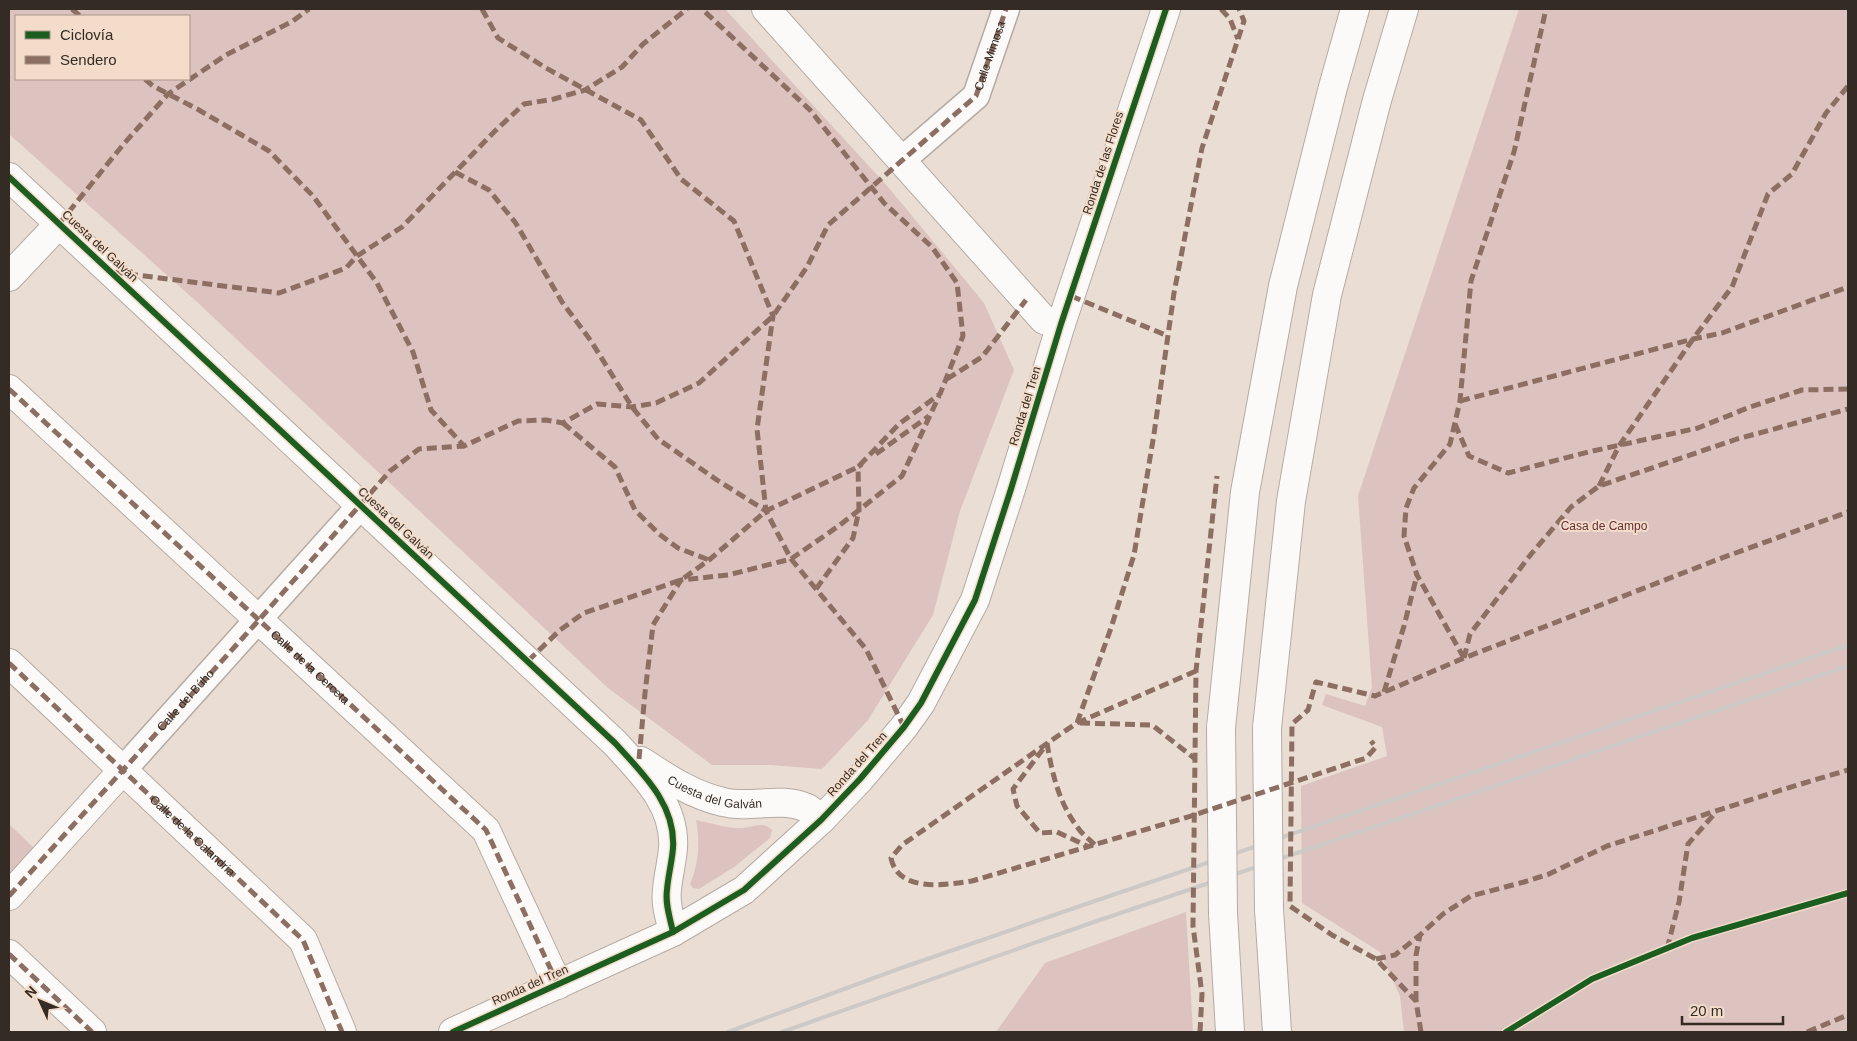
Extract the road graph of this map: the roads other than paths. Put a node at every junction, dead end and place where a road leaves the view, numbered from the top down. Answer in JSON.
{"nodes":[{"id":1,"x":766,"y":9,"type":"edge"},
{"id":2,"x":1006,"y":9,"type":"edge"},
{"id":3,"x":1166,"y":9,"type":"edge"},
{"id":4,"x":1356,"y":9,"type":"edge"},
{"id":5,"x":1404,"y":9,"type":"edge"},
{"id":6,"x":902,"y":160,"type":"junction"},
{"id":7,"x":9,"y":177,"type":"edge"},
{"id":8,"x":59,"y":224,"type":"junction"},
{"id":9,"x":9,"y":277,"type":"edge"},
{"id":10,"x":1061,"y":324,"type":"junction"},
{"id":11,"x":9,"y":389,"type":"edge"},
{"id":12,"x":361,"y":505,"type":"junction"},
{"id":13,"x":258,"y":621,"type":"junction"},
{"id":14,"x":9,"y":663,"type":"edge"},
{"id":15,"x":615,"y":743,"type":"junction"},
{"id":16,"x":122,"y":771,"type":"junction"},
{"id":17,"x":821,"y":820,"type":"junction"},
{"id":18,"x":9,"y":896,"type":"edge"},
{"id":19,"x":673,"y":932,"type":"junction"},
{"id":20,"x":9,"y":954,"type":"edge"},
{"id":21,"x":558,"y":985,"type":"junction"},
{"id":22,"x":92,"y":1032,"type":"edge"},
{"id":23,"x":342,"y":1032,"type":"edge"},
{"id":24,"x":453,"y":1032,"type":"edge"},
{"id":25,"x":1230,"y":1032,"type":"edge"},
{"id":26,"x":1277,"y":1032,"type":"edge"}],
"edges":[{"from":1,"to":6,"type":"main road"},
{"from":2,"to":6,"type":"street","name":"Calle Mimosa"},
{"from":3,"to":10,"type":"main road","name":"Ronda de las Flores"},
{"from":4,"to":25,"type":"main road","bridge":true},
{"from":5,"to":26,"type":"main road","bridge":true},
{"from":6,"to":10,"type":"main road"},
{"from":7,"to":8,"type":"main road","name":"Cuesta del Galván"},
{"from":8,"to":9,"type":"main road"},
{"from":8,"to":12,"type":"main road","name":"Cuesta del Galván"},
{"from":10,"to":17,"type":"main road","name":"Ronda del Tren"},
{"from":11,"to":13,"type":"main road","name":"Calle de la Cerceta"},
{"from":12,"to":13,"type":"street","name":"Calle del Búho"},
{"from":12,"to":15,"type":"main road","name":"Cuesta del Galván"},
{"from":13,"to":16,"type":"street","name":"Calle del Búho"},
{"from":13,"to":21,"type":"main road","name":"Calle de la Cerceta"},
{"from":14,"to":16,"type":"main road","name":"Calle de la Calandria"},
{"from":15,"to":17,"type":"main road","name":"Cuesta del Galván"},
{"from":15,"to":19,"type":"main road","name":"Cuesta del Galván"},
{"from":16,"to":18,"type":"main road","name":"Calle del Búho"},
{"from":16,"to":23,"type":"main road","name":"Calle de la Calandria"},
{"from":17,"to":19,"type":"main road","name":"Ronda del Tren"},
{"from":19,"to":21,"type":"main road","name":"Ronda del Tren"},
{"from":20,"to":22,"type":"main road"},
{"from":21,"to":24,"type":"main road","name":"Ronda del Tren"}]}
